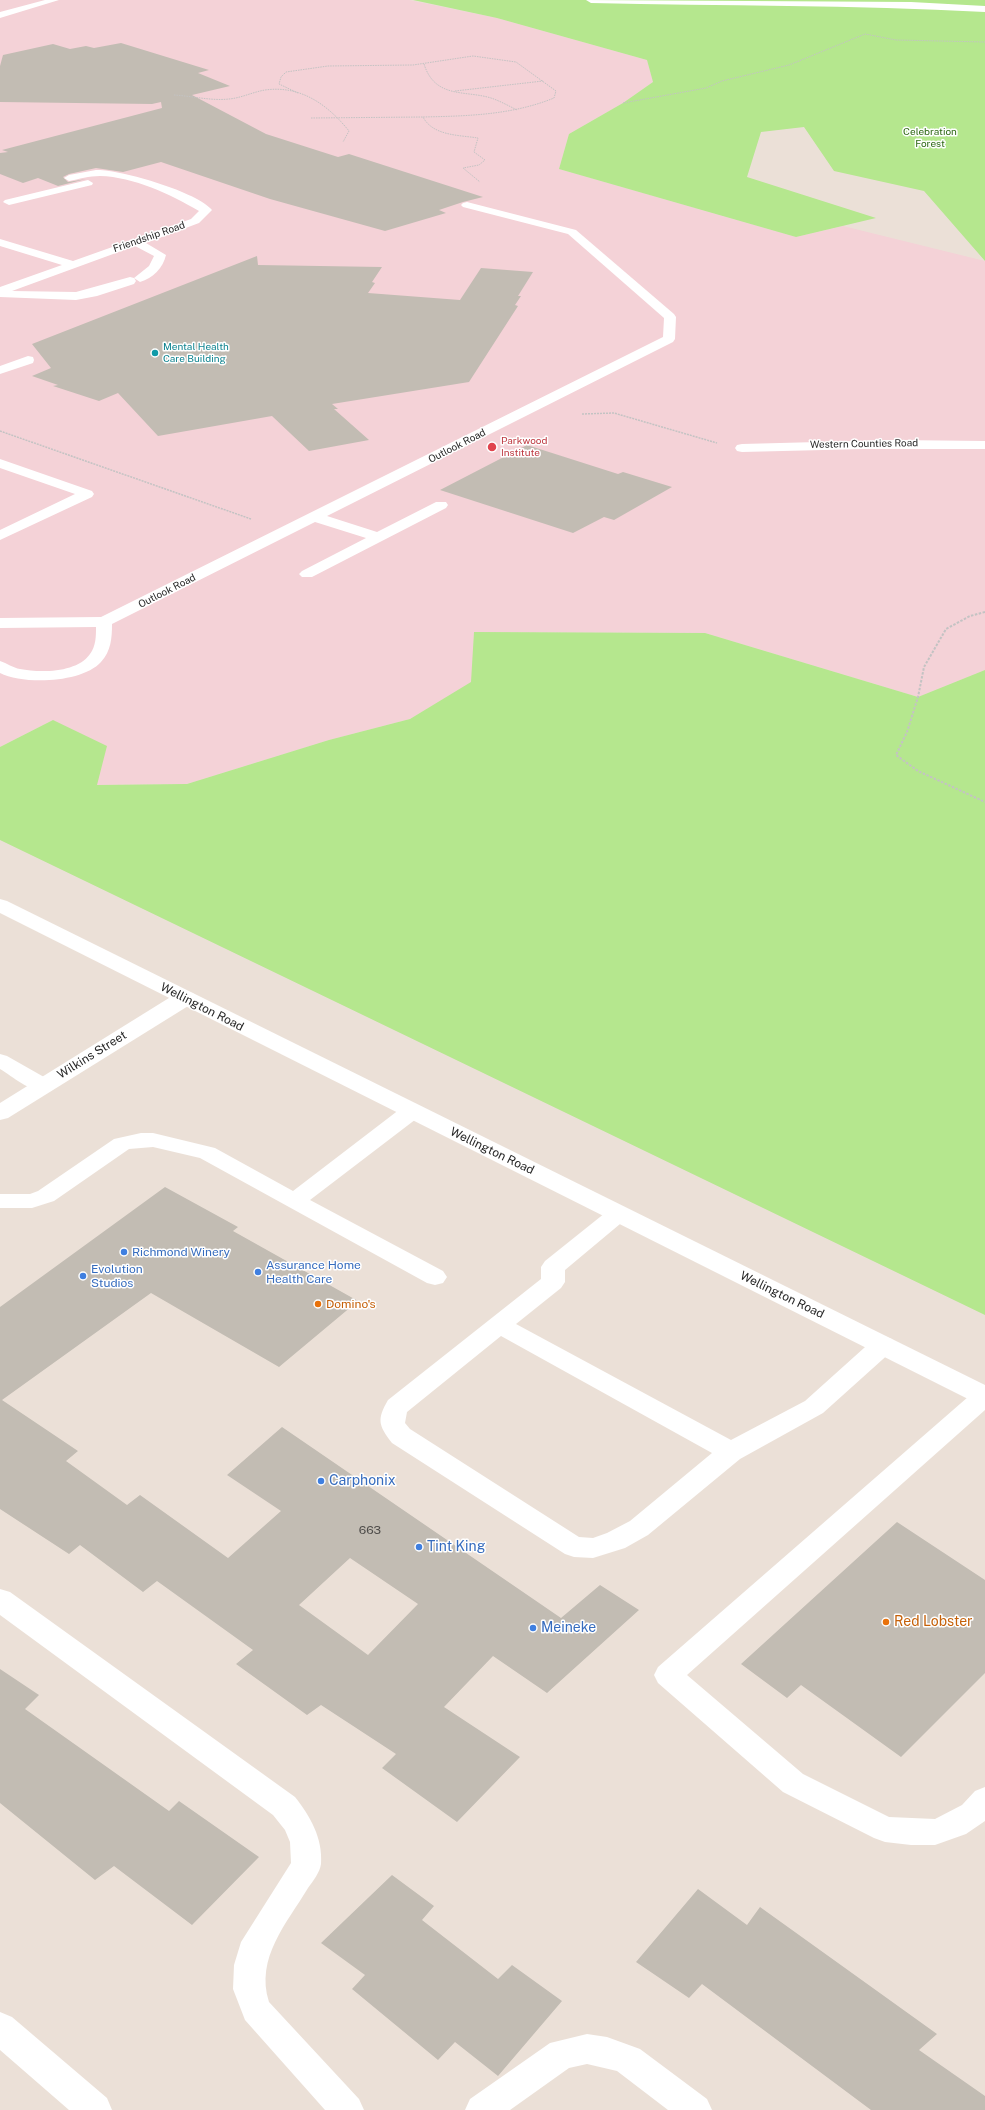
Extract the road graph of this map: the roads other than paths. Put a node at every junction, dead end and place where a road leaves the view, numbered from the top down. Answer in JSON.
{"nodes":[{"id":1,"x":55,"y":0,"type":"edge"},
{"id":2,"x":591,"y":0,"type":"edge"},
{"id":3,"x":985,"y":9,"type":"edge"},
{"id":4,"x":0,"y":15,"type":"edge"},
{"id":5,"x":118,"y":176,"type":"junction"},
{"id":6,"x":70,"y":178,"type":"dead end"},
{"id":7,"x":46,"y":183,"type":"dead end"},
{"id":8,"x":4,"y":203,"type":"edge"},
{"id":9,"x":467,"y":205,"type":"dead end"},
{"id":10,"x":0,"y":242,"type":"edge"},
{"id":11,"x":136,"y":242,"type":"junction"},
{"id":12,"x":71,"y":264,"type":"junction"},
{"id":13,"x":0,"y":292,"type":"edge"},
{"id":14,"x":28,"y":360,"type":"dead end"},
{"id":15,"x":0,"y":370,"type":"edge"},
{"id":16,"x":985,"y":445,"type":"edge"},
{"id":17,"x":742,"y":448,"type":"dead end"},
{"id":18,"x":0,"y":463,"type":"edge"},
{"id":19,"x":442,"y":505,"type":"dead end"},
{"id":20,"x":314,"y":517,"type":"junction"},
{"id":21,"x":0,"y":536,"type":"edge"},
{"id":22,"x":378,"y":537,"type":"junction"},
{"id":23,"x":307,"y":574,"type":"dead end"},
{"id":24,"x":104,"y":622,"type":"junction"},
{"id":25,"x":0,"y":625,"type":"edge"},
{"id":26,"x":0,"y":666,"type":"edge"},
{"id":27,"x":0,"y":906,"type":"edge"},
{"id":28,"x":185,"y":998,"type":"junction"},
{"id":29,"x":0,"y":1060,"type":"edge"},
{"id":30,"x":43,"y":1086,"type":"junction"},
{"id":31,"x":412,"y":1111,"type":"junction"},
{"id":32,"x":0,"y":1113,"type":"edge"},
{"id":33,"x":0,"y":1201,"type":"edge"},
{"id":34,"x":294,"y":1201,"type":"junction"},
{"id":35,"x":618,"y":1214,"type":"junction"},
{"id":36,"x":435,"y":1277,"type":"dead end"},
{"id":37,"x":499,"y":1325,"type":"junction"},
{"id":38,"x":883,"y":1345,"type":"junction"},
{"id":39,"x":985,"y":1396,"type":"edge"},
{"id":40,"x":731,"y":1452,"type":"junction"},
{"id":41,"x":0,"y":1600,"type":"edge"},
{"id":42,"x":981,"y":1812,"type":"edge"},
{"id":43,"x":0,"y":2028,"type":"edge"},
{"id":44,"x":95,"y":2110,"type":"edge"},
{"id":45,"x":347,"y":2110,"type":"edge"},
{"id":46,"x":482,"y":2110,"type":"edge"},
{"id":47,"x":695,"y":2110,"type":"edge"}],
"edges":[{"from":1,"to":4,"type":"lane"},
{"from":2,"to":3,"type":"street"},
{"from":5,"to":6,"type":"lane","name":"Friendship Road"},
{"from":5,"to":8,"type":"lane","name":"Friendship Road"},
{"from":5,"to":11,"type":"lane","name":"Friendship Road"},
{"from":7,"to":8,"type":"lane","name":"Friendship Road"},
{"from":9,"to":20,"type":"lane","name":"Outlook Road"},
{"from":10,"to":12,"type":"lane"},
{"from":11,"to":12,"type":"lane","name":"Friendship Road"},
{"from":11,"to":13,"type":"lane"},
{"from":12,"to":13,"type":"lane","name":"Friendship Road"},
{"from":14,"to":15,"type":"lane"},
{"from":16,"to":17,"type":"street","name":"Western Counties Road"},
{"from":18,"to":21,"type":"lane"},
{"from":19,"to":22,"type":"lane"},
{"from":20,"to":22,"type":"lane"},
{"from":20,"to":24,"type":"lane","name":"Outlook Road"},
{"from":22,"to":23,"type":"lane"},
{"from":24,"to":25,"type":"lane","name":"Outlook Road"},
{"from":24,"to":26,"type":"lane"},
{"from":27,"to":28,"type":"street","name":"Wellington Road"},
{"from":28,"to":30,"type":"street","name":"Wilkins Street"},
{"from":28,"to":31,"type":"street","name":"Wellington Road"},
{"from":29,"to":30,"type":"lane"},
{"from":30,"to":32,"type":"street","name":"Wilkins Street"},
{"from":31,"to":34,"type":"lane"},
{"from":31,"to":35,"type":"street","name":"Wellington Road"},
{"from":33,"to":34,"type":"lane"},
{"from":34,"to":36,"type":"lane"},
{"from":35,"to":37,"type":"lane"},
{"from":35,"to":38,"type":"street","name":"Wellington Road"},
{"from":37,"to":40,"type":"lane"},
{"from":37,"to":40,"type":"lane"},
{"from":38,"to":39,"type":"street","name":"Wellington Road"},
{"from":38,"to":40,"type":"lane"},
{"from":39,"to":42,"type":"lane"},
{"from":41,"to":45,"type":"lane"},
{"from":43,"to":44,"type":"street"},
{"from":46,"to":47,"type":"lane"}]}
